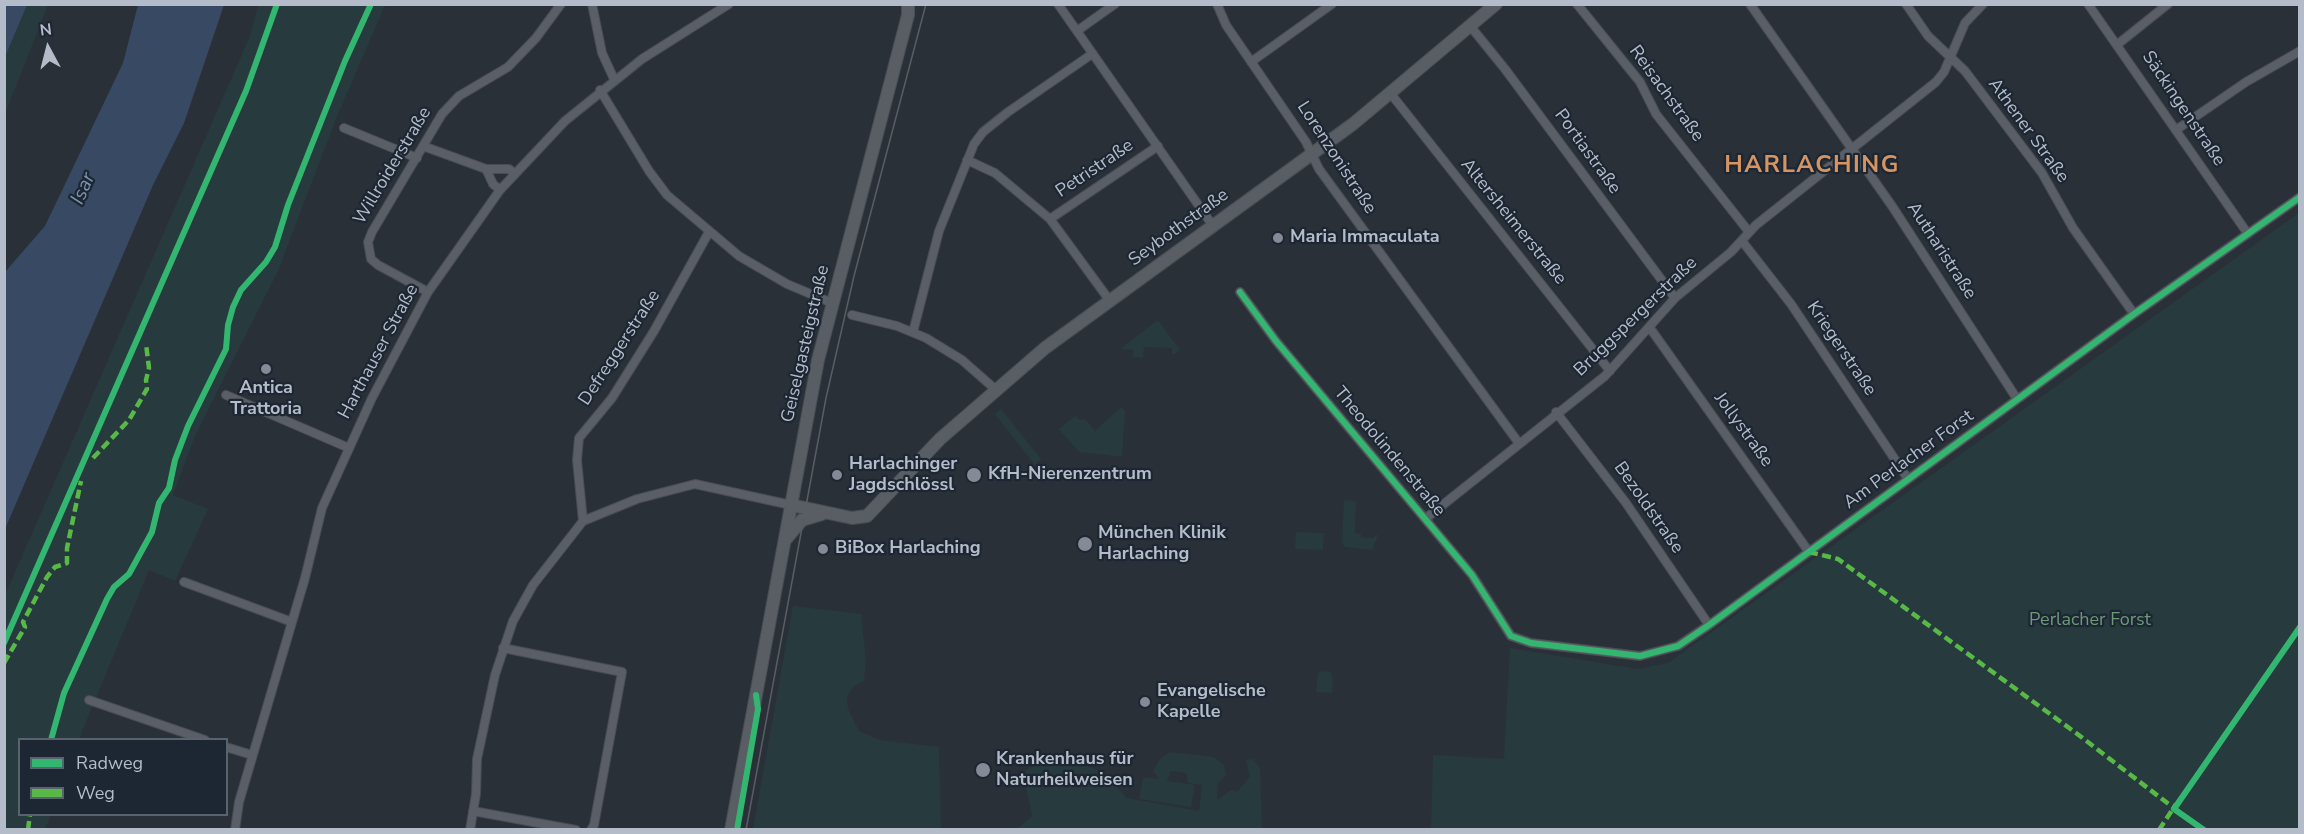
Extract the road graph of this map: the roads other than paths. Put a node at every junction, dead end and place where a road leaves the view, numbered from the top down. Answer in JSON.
{"nodes":[{"id":1,"x":561,"y":4,"type":"edge"},
{"id":2,"x":592,"y":4,"type":"edge"},
{"id":3,"x":729,"y":4,"type":"edge"},
{"id":4,"x":1058,"y":4,"type":"edge"},
{"id":5,"x":1115,"y":4,"type":"edge"},
{"id":6,"x":1217,"y":4,"type":"edge"},
{"id":7,"x":1332,"y":4,"type":"edge"},
{"id":8,"x":1496,"y":4,"type":"edge"},
{"id":9,"x":1577,"y":4,"type":"edge"},
{"id":10,"x":1750,"y":4,"type":"edge"},
{"id":11,"x":1906,"y":4,"type":"edge"},
{"id":12,"x":1983,"y":4,"type":"edge"},
{"id":13,"x":2088,"y":4,"type":"edge"},
{"id":14,"x":2168,"y":4,"type":"edge"},
{"id":15,"x":910,"y":8,"type":"edge"},
{"id":16,"x":1470,"y":27,"type":"junction"},
{"id":17,"x":1077,"y":32,"type":"junction"},
{"id":18,"x":2118,"y":44,"type":"junction"},
{"id":19,"x":2300,"y":51,"type":"edge"},
{"id":20,"x":1092,"y":54,"type":"junction"},
{"id":21,"x":1950,"y":58,"type":"junction"},
{"id":22,"x":1251,"y":62,"type":"junction"},
{"id":23,"x":614,"y":79,"type":"junction"},
{"id":24,"x":600,"y":90,"type":"junction"},
{"id":25,"x":1391,"y":94,"type":"junction"},
{"id":26,"x":344,"y":128,"type":"dead end"},
{"id":27,"x":2176,"y":130,"type":"junction"},
{"id":28,"x":423,"y":146,"type":"junction"},
{"id":29,"x":1158,"y":146,"type":"junction"},
{"id":30,"x":1850,"y":150,"type":"junction"},
{"id":31,"x":1312,"y":154,"type":"junction"},
{"id":32,"x":417,"y":158,"type":"junction"},
{"id":33,"x":967,"y":160,"type":"junction"},
{"id":34,"x":486,"y":169,"type":"junction"},
{"id":35,"x":514,"y":173,"type":"junction"},
{"id":36,"x":500,"y":190,"type":"junction"},
{"id":37,"x":2300,"y":197,"type":"edge"},
{"id":38,"x":1050,"y":219,"type":"junction"},
{"id":39,"x":1213,"y":226,"type":"junction"},
{"id":40,"x":709,"y":232,"type":"junction"},
{"id":41,"x":1749,"y":232,"type":"junction"},
{"id":42,"x":2248,"y":234,"type":"junction"},
{"id":43,"x":1742,"y":241,"type":"junction"},
{"id":44,"x":428,"y":292,"type":"junction"},
{"id":45,"x":1240,"y":292,"type":"dead end"},
{"id":46,"x":1675,"y":298,"type":"junction"},
{"id":47,"x":1110,"y":301,"type":"junction"},
{"id":48,"x":832,"y":303,"type":"junction"},
{"id":49,"x":2134,"y":314,"type":"junction"},
{"id":50,"x":852,"y":315,"type":"dead end"},
{"id":51,"x":1650,"y":328,"type":"junction"},
{"id":52,"x":913,"y":332,"type":"junction"},
{"id":53,"x":1610,"y":371,"type":"junction"},
{"id":54,"x":996,"y":389,"type":"junction"},
{"id":55,"x":226,"y":395,"type":"dead end"},
{"id":56,"x":2018,"y":399,"type":"junction"},
{"id":57,"x":1556,"y":412,"type":"junction"},
{"id":58,"x":1518,"y":442,"type":"junction"},
{"id":59,"x":349,"y":448,"type":"junction"},
{"id":60,"x":1908,"y":479,"type":"junction"},
{"id":61,"x":791,"y":505,"type":"junction"},
{"id":62,"x":826,"y":513,"type":"junction"},
{"id":63,"x":1425,"y":519,"type":"junction"},
{"id":64,"x":583,"y":521,"type":"junction"},
{"id":65,"x":783,"y":542,"type":"junction"},
{"id":66,"x":1809,"y":552,"type":"junction"},
{"id":67,"x":184,"y":582,"type":"dead end"},
{"id":68,"x":292,"y":622,"type":"junction"},
{"id":69,"x":1709,"y":625,"type":"junction"},
{"id":70,"x":1508,"y":634,"type":"joint"},
{"id":71,"x":503,"y":648,"type":"junction"},
{"id":72,"x":89,"y":700,"type":"dead end"},
{"id":73,"x":199,"y":738,"type":"edge"},
{"id":74,"x":228,"y":748,"type":"edge"},
{"id":75,"x":252,"y":755,"type":"junction"},
{"id":76,"x":473,"y":811,"type":"junction"},
{"id":77,"x":235,"y":830,"type":"edge"},
{"id":78,"x":470,"y":830,"type":"edge"},
{"id":79,"x":576,"y":830,"type":"edge"},
{"id":80,"x":591,"y":830,"type":"edge"},
{"id":81,"x":730,"y":830,"type":"edge"}],
"edges":[{"from":1,"to":28,"type":"street","name":"Willroiderstraße"},
{"from":2,"to":23,"type":"street"},
{"from":3,"to":23,"type":"street","name":"Harthauser Straße"},
{"from":4,"to":17,"type":"street"},
{"from":5,"to":17,"type":"street"},
{"from":6,"to":22,"type":"street","name":"Lorenzonistraße"},
{"from":7,"to":22,"type":"street"},
{"from":8,"to":16,"type":"street","name":"Seybothstraße"},
{"from":9,"to":41,"type":"street","name":"Reisachstraße"},
{"from":10,"to":30,"type":"street","name":"Autharistraße"},
{"from":11,"to":21,"type":"street","name":"Athener Straße"},
{"from":12,"to":21,"type":"street","name":"Bruggspergerstraße"},
{"from":13,"to":18,"type":"street","name":"Säckingenstraße"},
{"from":14,"to":18,"type":"street"},
{"from":15,"to":48,"type":"street","name":"Geiselgasteigstraße"},
{"from":16,"to":25,"type":"street","name":"Seybothstraße"},
{"from":16,"to":46,"type":"street","name":"Portiastraße"},
{"from":17,"to":20,"type":"street"},
{"from":18,"to":27,"type":"street","name":"Säckingenstraße"},
{"from":19,"to":27,"type":"street"},
{"from":20,"to":29,"type":"street"},
{"from":20,"to":33,"type":"street"},
{"from":21,"to":30,"type":"street","name":"Bruggspergerstraße"},
{"from":21,"to":49,"type":"street","name":"Athener Straße"},
{"from":22,"to":31,"type":"street","name":"Lorenzonistraße"},
{"from":23,"to":24,"type":"street","name":"Harthauser Straße"},
{"from":24,"to":35,"type":"street","name":"Harthauser Straße"},
{"from":24,"to":40,"type":"street"},
{"from":25,"to":31,"type":"street","name":"Seybothstraße"},
{"from":25,"to":53,"type":"street","name":"Altersheimerstraße"},
{"from":26,"to":32,"type":"street"},
{"from":27,"to":42,"type":"street","name":"Säckingenstraße"},
{"from":28,"to":32,"type":"street","name":"Willroiderstraße"},
{"from":28,"to":34,"type":"street"},
{"from":29,"to":38,"type":"street","name":"Petristraße"},
{"from":29,"to":39,"type":"street"},
{"from":30,"to":41,"type":"street","name":"Bruggspergerstraße"},
{"from":30,"to":56,"type":"street","name":"Autharistraße"},
{"from":31,"to":39,"type":"street","name":"Seybothstraße"},
{"from":31,"to":58,"type":"street","name":"Lorenzonistraße"},
{"from":32,"to":44,"type":"street","name":"Willroiderstraße"},
{"from":33,"to":38,"type":"street"},
{"from":33,"to":52,"type":"street"},
{"from":34,"to":35,"type":"street"},
{"from":34,"to":36,"type":"street"},
{"from":35,"to":36,"type":"street","name":"Harthauser Straße"},
{"from":36,"to":44,"type":"street","name":"Harthauser Straße"},
{"from":37,"to":42,"type":"street","name":"Am Perlacher Forst"},
{"from":38,"to":47,"type":"street"},
{"from":39,"to":47,"type":"street","name":"Seybothstraße"},
{"from":40,"to":48,"type":"street"},
{"from":40,"to":64,"type":"street","name":"Defreggerstraße"},
{"from":41,"to":43,"type":"street","name":"Bruggspergerstraße"},
{"from":42,"to":49,"type":"street","name":"Am Perlacher Forst"},
{"from":43,"to":46,"type":"street","name":"Bruggspergerstraße"},
{"from":43,"to":60,"type":"street","name":"Kriegerstraße"},
{"from":44,"to":59,"type":"street","name":"Harthauser Straße"},
{"from":45,"to":63,"type":"street","name":"Theodolindenstraße"},
{"from":46,"to":51,"type":"street","name":"Bruggspergerstraße"},
{"from":47,"to":54,"type":"street","name":"Seybothstraße"},
{"from":48,"to":61,"type":"street","name":"Geiselgasteigstraße"},
{"from":49,"to":56,"type":"street","name":"Am Perlacher Forst"},
{"from":50,"to":52,"type":"street"},
{"from":51,"to":53,"type":"street","name":"Bruggspergerstraße"},
{"from":51,"to":66,"type":"street","name":"Jollystraße"},
{"from":52,"to":54,"type":"street"},
{"from":53,"to":57,"type":"street","name":"Bruggspergerstraße"},
{"from":54,"to":62,"type":"street","name":"Seybothstraße"},
{"from":55,"to":59,"type":"street"},
{"from":56,"to":60,"type":"street","name":"Am Perlacher Forst"},
{"from":57,"to":58,"type":"street","name":"Bruggspergerstraße"},
{"from":57,"to":69,"type":"street","name":"Bezoldstraße"},
{"from":58,"to":63,"type":"street","name":"Bruggspergerstraße"},
{"from":59,"to":68,"type":"street","name":"Harthauser Straße"},
{"from":60,"to":66,"type":"street","name":"Am Perlacher Forst"},
{"from":61,"to":62,"type":"street"},
{"from":61,"to":64,"type":"street"},
{"from":61,"to":65,"type":"street","name":"Geiselgasteigstraße"},
{"from":62,"to":65,"type":"street"},
{"from":63,"to":70,"type":"street","name":"Theodolindenstraße"},
{"from":64,"to":71,"type":"street"},
{"from":65,"to":81,"type":"street","name":"Geiselgasteigstraße"},
{"from":66,"to":69,"type":"street","name":"Am Perlacher Forst"},
{"from":67,"to":68,"type":"street"},
{"from":68,"to":75,"type":"street","name":"Harthauser Straße"},
{"from":69,"to":70,"type":"street","name":"Am Perlacher Forst"},
{"from":71,"to":76,"type":"street"},
{"from":71,"to":80,"type":"street"},
{"from":72,"to":73,"type":"street"},
{"from":74,"to":75,"type":"street"},
{"from":75,"to":77,"type":"street","name":"Harthauser Straße"},
{"from":76,"to":78,"type":"street"},
{"from":76,"to":79,"type":"street"}]}
